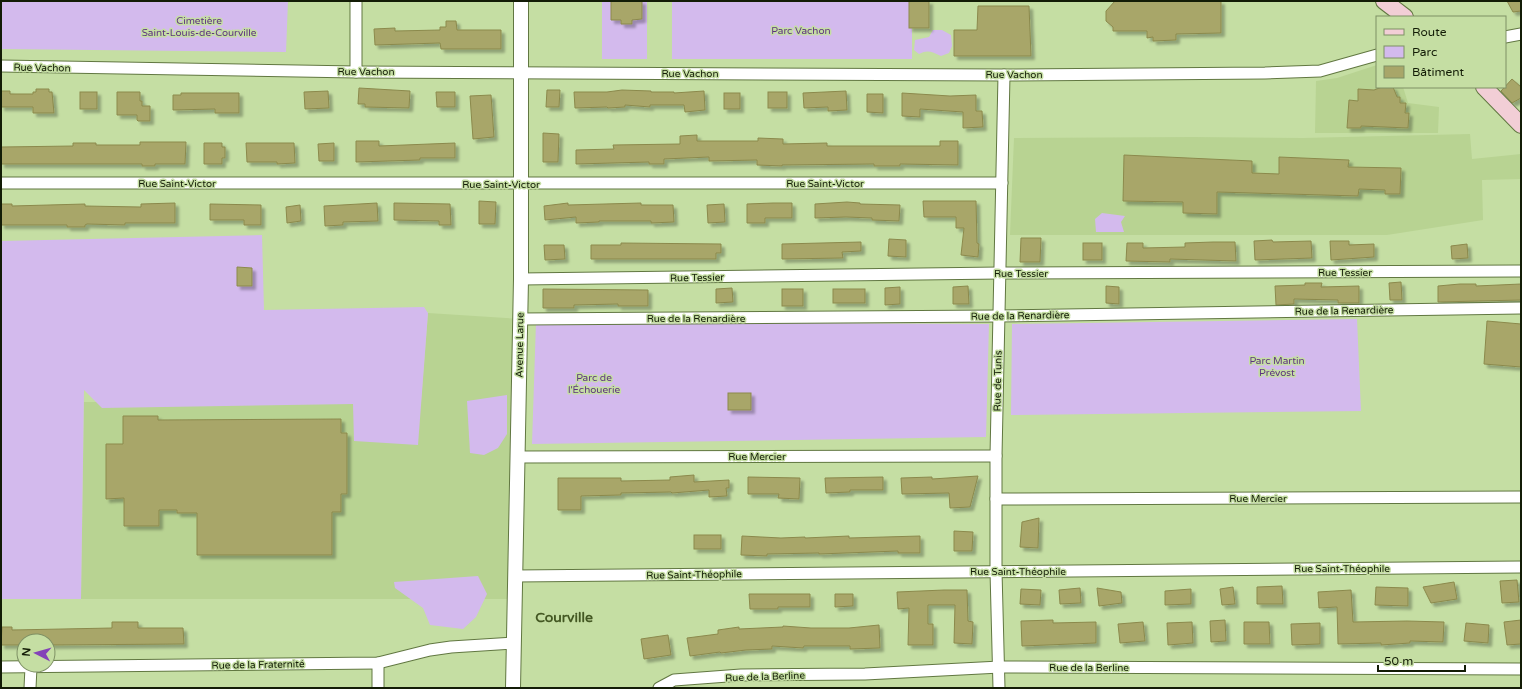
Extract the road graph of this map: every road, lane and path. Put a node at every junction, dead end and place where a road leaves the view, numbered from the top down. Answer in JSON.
{"nodes":[{"id":1,"x":356,"y":1,"type":"edge"},
{"id":2,"x":521,"y":1,"type":"edge"},
{"id":3,"x":1384,"y":1,"type":"edge"},
{"id":4,"x":1405,"y":16,"type":"edge"},
{"id":5,"x":1521,"y":34,"type":"edge"},
{"id":6,"x":1506,"y":37,"type":"edge"},
{"id":7,"x":1376,"y":55,"type":"edge"},
{"id":8,"x":1,"y":66,"type":"edge"},
{"id":9,"x":356,"y":72,"type":"junction"},
{"id":10,"x":522,"y":72,"type":"junction"},
{"id":11,"x":1004,"y":74,"type":"junction"},
{"id":12,"x":1485,"y":88,"type":"edge"},
{"id":13,"x":1521,"y":125,"type":"edge"},
{"id":14,"x":1,"y":183,"type":"edge"},
{"id":15,"x":1002,"y":183,"type":"junction"},
{"id":16,"x":520,"y":184,"type":"junction"},
{"id":17,"x":1521,"y":271,"type":"edge"},
{"id":18,"x":1000,"y":273,"type":"junction"},
{"id":19,"x":521,"y":279,"type":"junction"},
{"id":20,"x":1521,"y":308,"type":"edge"},
{"id":21,"x":999,"y":316,"type":"junction"},
{"id":22,"x":520,"y":318,"type":"junction"},
{"id":23,"x":996,"y":456,"type":"junction"},
{"id":24,"x":517,"y":457,"type":"junction"},
{"id":25,"x":1521,"y":497,"type":"edge"},
{"id":26,"x":996,"y":499,"type":"junction"},
{"id":27,"x":1521,"y":567,"type":"edge"},
{"id":28,"x":996,"y":571,"type":"junction"},
{"id":29,"x":514,"y":576,"type":"junction"},
{"id":30,"x":514,"y":643,"type":"junction"},
{"id":31,"x":378,"y":662,"type":"junction"},
{"id":32,"x":1,"y":667,"type":"edge"},
{"id":33,"x":16,"y":667,"type":"edge"},
{"id":34,"x":56,"y":667,"type":"edge"},
{"id":35,"x":1000,"y":667,"type":"junction"},
{"id":36,"x":1521,"y":669,"type":"edge"},
{"id":37,"x":31,"y":673,"type":"edge"},
{"id":38,"x":30,"y":688,"type":"edge"},
{"id":39,"x":378,"y":688,"type":"edge"},
{"id":40,"x":513,"y":688,"type":"edge"},
{"id":41,"x":659,"y":688,"type":"edge"},
{"id":42,"x":999,"y":688,"type":"edge"}],
"edges":[{"from":1,"to":9,"type":"street"},
{"from":2,"to":10,"type":"street","name":"Avenue Larue"},
{"from":3,"to":4,"type":"main road"},
{"from":5,"to":6,"type":"street"},
{"from":7,"to":11,"type":"street","name":"Rue Vachon"},
{"from":8,"to":9,"type":"street","name":"Rue Vachon"},
{"from":9,"to":10,"type":"street","name":"Rue Vachon"},
{"from":10,"to":11,"type":"street","name":"Rue Vachon"},
{"from":10,"to":16,"type":"street","name":"Avenue Larue"},
{"from":11,"to":15,"type":"street","name":"Rue de Tunis"},
{"from":12,"to":13,"type":"main road"},
{"from":14,"to":16,"type":"street","name":"Rue Saint-Victor"},
{"from":15,"to":16,"type":"street","name":"Rue Saint-Victor"},
{"from":15,"to":18,"type":"street","name":"Rue de Tunis"},
{"from":16,"to":19,"type":"street","name":"Avenue Larue"},
{"from":17,"to":18,"type":"street","name":"Rue Tessier"},
{"from":18,"to":19,"type":"street","name":"Rue Tessier"},
{"from":18,"to":21,"type":"street","name":"Rue de Tunis"},
{"from":19,"to":22,"type":"street","name":"Avenue Larue"},
{"from":20,"to":21,"type":"street","name":"Rue de la Renardière"},
{"from":21,"to":22,"type":"street","name":"Rue de la Renardière"},
{"from":21,"to":23,"type":"street","name":"Rue de Tunis"},
{"from":22,"to":24,"type":"street","name":"Avenue Larue"},
{"from":23,"to":24,"type":"street","name":"Rue Mercier"},
{"from":23,"to":26,"type":"street","name":"Rue de Tunis"},
{"from":24,"to":29,"type":"street","name":"Avenue Larue"},
{"from":25,"to":26,"type":"street","name":"Rue Mercier"},
{"from":26,"to":28,"type":"street","name":"Rue de Tunis"},
{"from":27,"to":28,"type":"street","name":"Rue Saint-Théophile"},
{"from":28,"to":29,"type":"street","name":"Rue Saint-Théophile"},
{"from":28,"to":35,"type":"street","name":"Rue de Tunis"},
{"from":29,"to":30,"type":"street","name":"Avenue Larue"},
{"from":30,"to":31,"type":"street","name":"Rue de la Fraternité"},
{"from":30,"to":40,"type":"street","name":"Avenue Larue"},
{"from":31,"to":34,"type":"street","name":"Rue de la Fraternité"},
{"from":31,"to":39,"type":"street"},
{"from":32,"to":33,"type":"street","name":"Rue de la Fraternité"},
{"from":35,"to":36,"type":"street","name":"Rue de la Berline"},
{"from":35,"to":41,"type":"street","name":"Rue de la Berline"},
{"from":35,"to":42,"type":"street","name":"Rue de Tunis"},
{"from":37,"to":38,"type":"street"}]}
